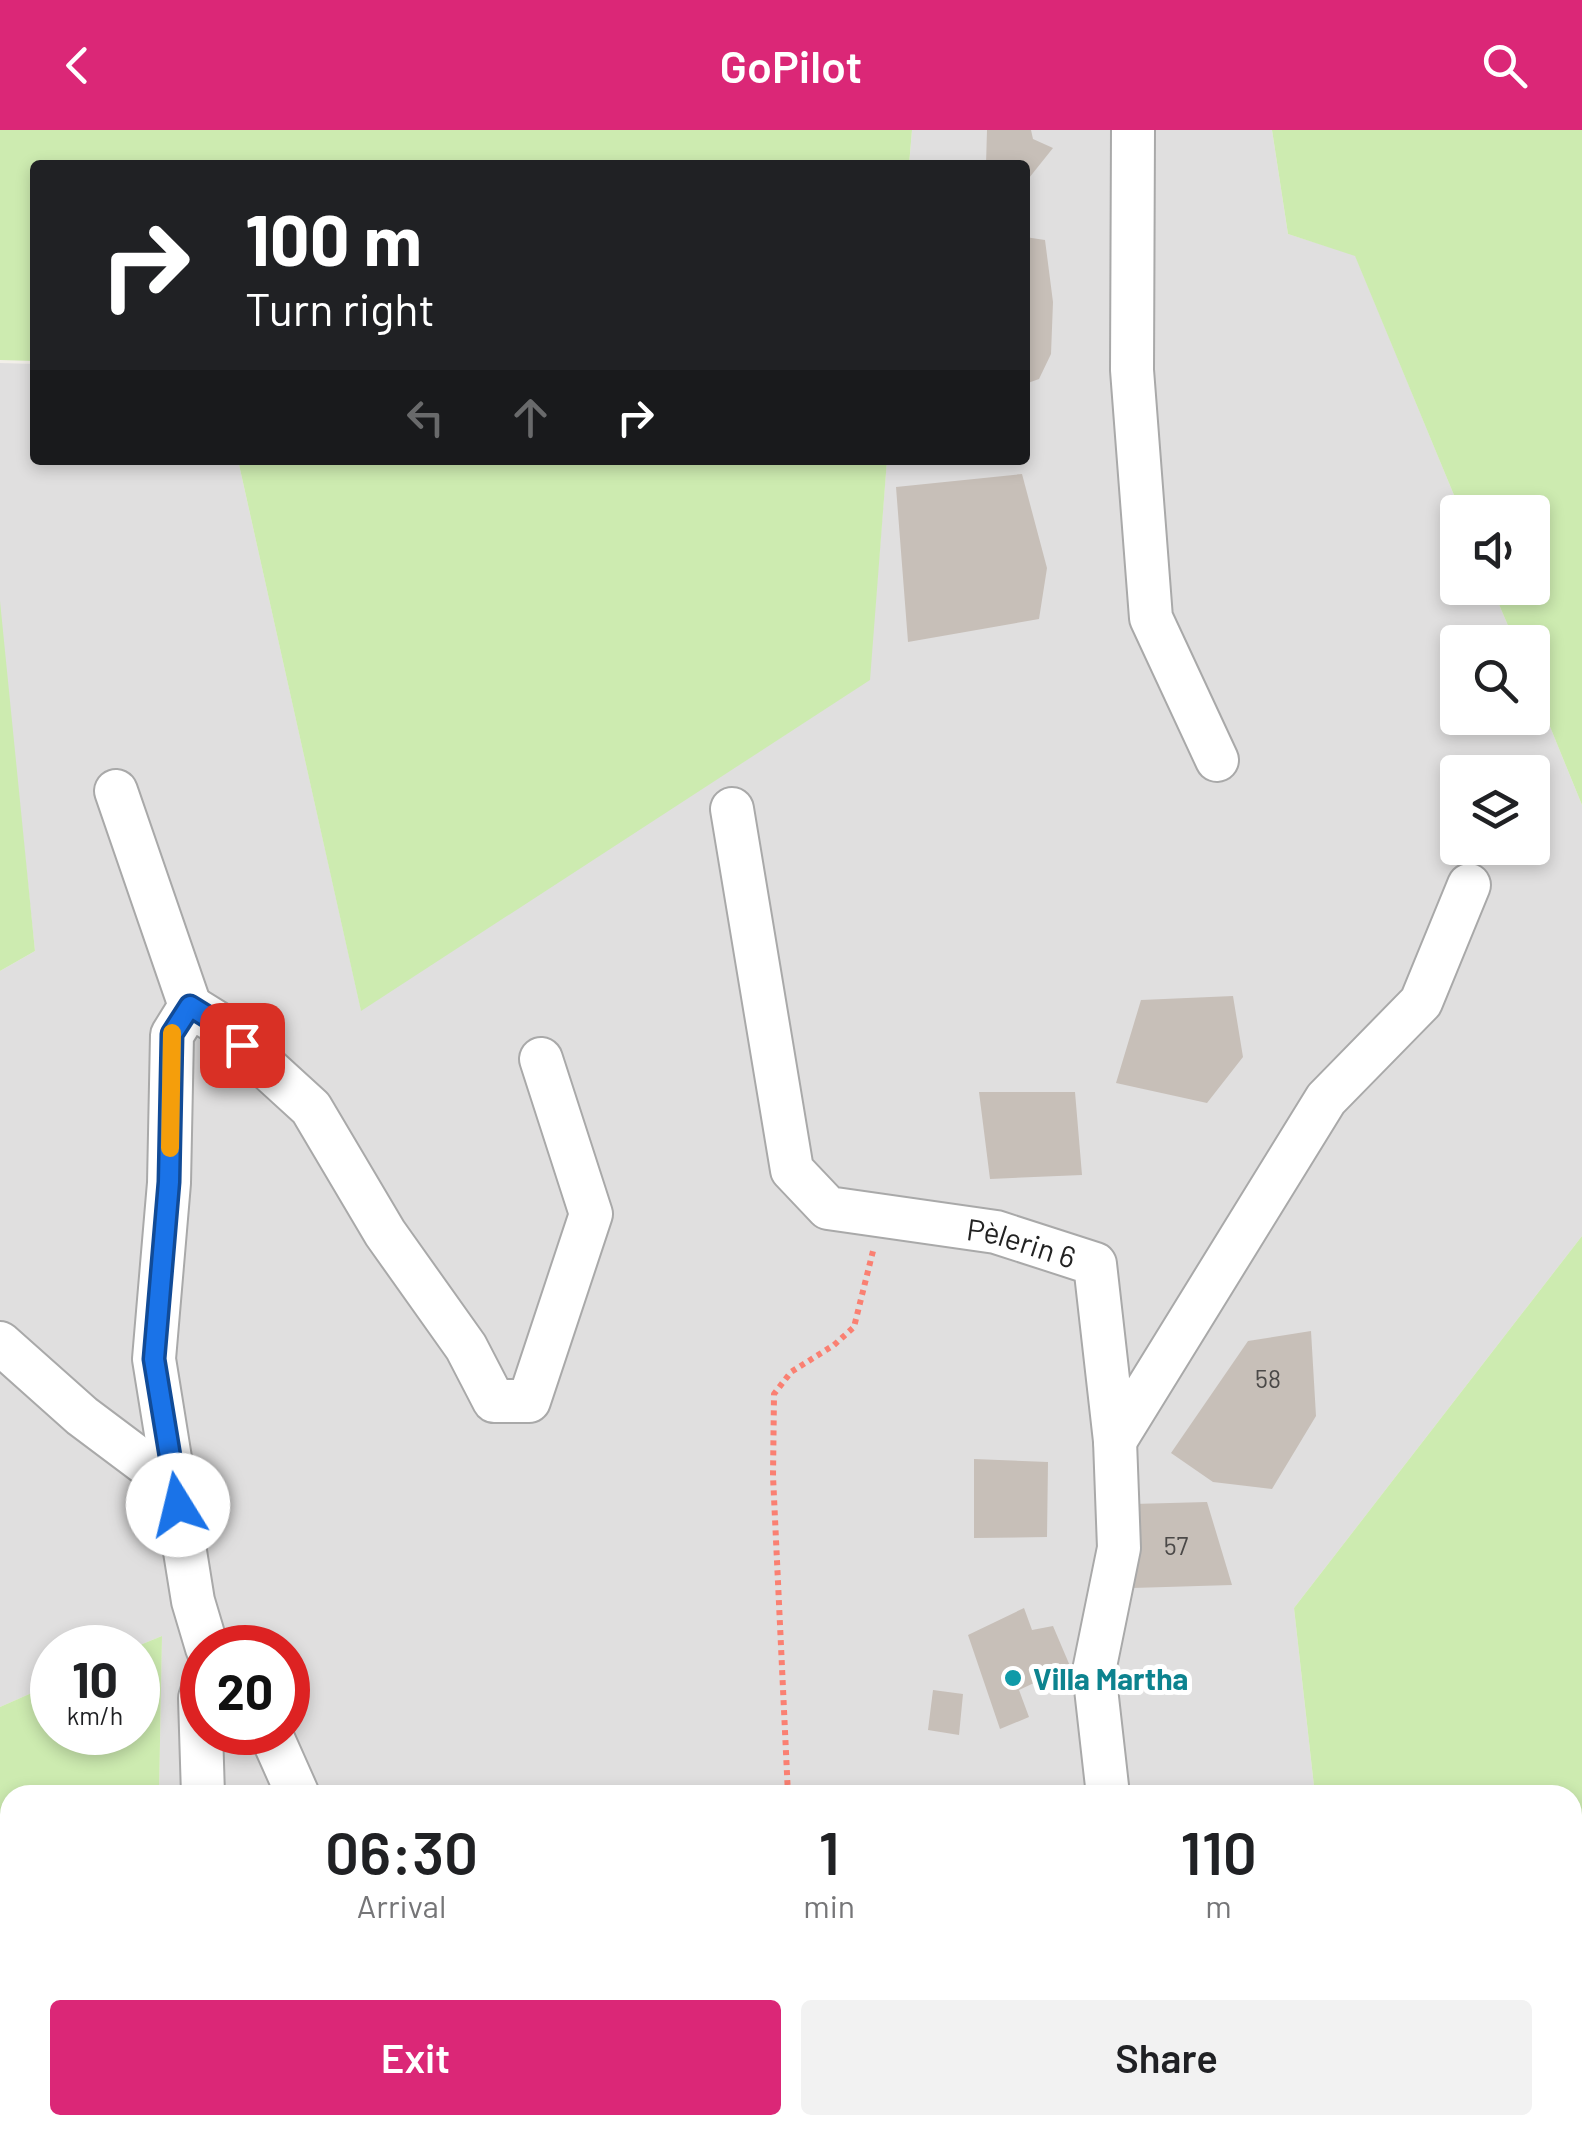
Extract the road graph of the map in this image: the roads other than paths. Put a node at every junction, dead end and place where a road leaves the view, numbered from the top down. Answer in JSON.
{"nodes":[{"id":1,"x":1133,"y":130,"type":"edge"},
{"id":2,"x":1217,"y":760,"type":"dead end"},
{"id":3,"x":116,"y":791,"type":"dead end"},
{"id":4,"x":732,"y":809,"type":"dead end"},
{"id":5,"x":1469,"y":885,"type":"dead end"},
{"id":6,"x":190,"y":1006,"type":"junction"},
{"id":7,"x":541,"y":1059,"type":"dead end"},
{"id":8,"x":0,"y":1343,"type":"edge"},
{"id":9,"x":1116,"y":1441,"type":"junction"},
{"id":10,"x":174,"y":1486,"type":"junction"},
{"id":11,"x":200,"y":1625,"type":"edge"},
{"id":12,"x":202,"y":1755,"type":"edge"},
{"id":13,"x":280,"y":1755,"type":"edge"},
{"id":14,"x":203,"y":1785,"type":"edge"},
{"id":15,"x":294,"y":1785,"type":"edge"},
{"id":16,"x":1107,"y":1785,"type":"edge"}],
"edges":[{"from":1,"to":2,"type":"street"},
{"from":3,"to":6,"type":"street"},
{"from":4,"to":9,"type":"street","name":"Pèlerin 6"},
{"from":5,"to":9,"type":"street"},
{"from":6,"to":7,"type":"street"},
{"from":6,"to":10,"type":"street"},
{"from":8,"to":10,"type":"street"},
{"from":9,"to":16,"type":"street","name":"Pèlerin 6"},
{"from":10,"to":11,"type":"street"},
{"from":12,"to":14,"type":"street"},
{"from":13,"to":15,"type":"street"}]}
